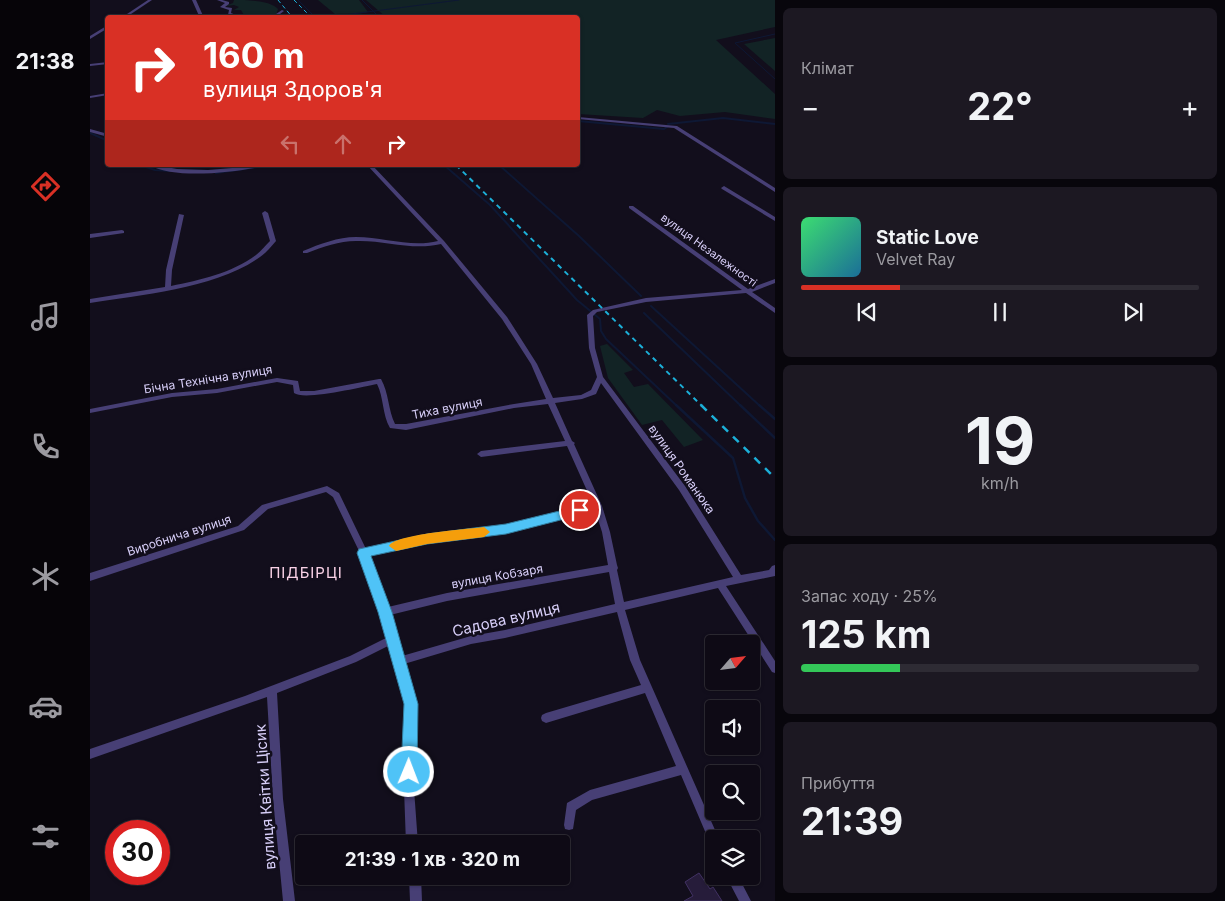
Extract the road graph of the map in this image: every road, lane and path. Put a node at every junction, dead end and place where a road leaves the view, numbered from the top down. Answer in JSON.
{"nodes":[{"id":1,"x":150,"y":0,"type":"edge"},
{"id":2,"x":194,"y":0,"type":"edge"},
{"id":3,"x":219,"y":0,"type":"edge"},
{"id":4,"x":282,"y":11,"type":"dead end"},
{"id":5,"x":127,"y":15,"type":"edge"},
{"id":6,"x":201,"y":15,"type":"edge"},
{"id":7,"x":232,"y":15,"type":"edge"},
{"id":8,"x":279,"y":15,"type":"edge"},
{"id":9,"x":105,"y":26,"type":"edge"},
{"id":10,"x":105,"y":27,"type":"edge"},
{"id":11,"x":92,"y":29,"type":"dead end"},
{"id":12,"x":90,"y":38,"type":"edge"},
{"id":13,"x":105,"y":62,"type":"edge"},
{"id":14,"x":90,"y":65,"type":"edge"},
{"id":15,"x":105,"y":94,"type":"edge"},
{"id":16,"x":90,"y":97,"type":"edge"},
{"id":17,"x":580,"y":118,"type":"edge"},
{"id":18,"x":90,"y":130,"type":"edge"},
{"id":19,"x":105,"y":131,"type":"edge"},
{"id":20,"x":100,"y":132,"type":"junction"},
{"id":21,"x":105,"y":134,"type":"edge"},
{"id":22,"x":160,"y":167,"type":"edge"},
{"id":23,"x":247,"y":167,"type":"edge"},
{"id":24,"x":371,"y":167,"type":"edge"},
{"id":25,"x":724,"y":188,"type":"dead end"},
{"id":26,"x":775,"y":190,"type":"edge"},
{"id":27,"x":631,"y":207,"type":"dead end"},
{"id":28,"x":265,"y":213,"type":"dead end"},
{"id":29,"x":181,"y":215,"type":"dead end"},
{"id":30,"x":775,"y":219,"type":"edge"},
{"id":31,"x":122,"y":232,"type":"dead end"},
{"id":32,"x":90,"y":236,"type":"edge"},
{"id":33,"x":442,"y":242,"type":"junction"},
{"id":34,"x":305,"y":252,"type":"dead end"},
{"id":35,"x":775,"y":281,"type":"edge"},
{"id":36,"x":168,"y":288,"type":"junction"},
{"id":37,"x":748,"y":291,"type":"junction"},
{"id":38,"x":90,"y":301,"type":"edge"},
{"id":39,"x":775,"y":311,"type":"edge"},
{"id":40,"x":600,"y":377,"type":"junction"},
{"id":41,"x":379,"y":381,"type":"joint"},
{"id":42,"x":552,"y":400,"type":"junction"},
{"id":43,"x":90,"y":411,"type":"edge"},
{"id":44,"x":571,"y":443,"type":"junction"},
{"id":45,"x":482,"y":454,"type":"dead end"},
{"id":46,"x":598,"y":506,"type":"junction"},
{"id":47,"x":364,"y":553,"type":"junction"},
{"id":48,"x":614,"y":568,"type":"junction"},
{"id":49,"x":775,"y":569,"type":"edge"},
{"id":50,"x":90,"y":577,"type":"edge"},
{"id":51,"x":739,"y":579,"type":"junction"},
{"id":52,"x":721,"y":584,"type":"junction"},
{"id":53,"x":620,"y":606,"type":"junction"},
{"id":54,"x":385,"y":612,"type":"junction"},
{"id":55,"x":393,"y":638,"type":"junction"},
{"id":56,"x":399,"y":661,"type":"junction"},
{"id":57,"x":775,"y":669,"type":"edge"},
{"id":58,"x":648,"y":688,"type":"junction"},
{"id":59,"x":272,"y":690,"type":"junction"},
{"id":60,"x":546,"y":718,"type":"dead end"},
{"id":61,"x":90,"y":754,"type":"edge"},
{"id":62,"x":684,"y":769,"type":"junction"},
{"id":63,"x":569,"y":825,"type":"dead end"},
{"id":64,"x":710,"y":830,"type":"edge"},
{"id":65,"x":412,"y":835,"type":"edge"},
{"id":66,"x":415,"y":885,"type":"edge"},
{"id":67,"x":737,"y":885,"type":"edge"},
{"id":68,"x":289,"y":901,"type":"edge"},
{"id":69,"x":416,"y":901,"type":"edge"},
{"id":70,"x":745,"y":901,"type":"edge"}],
"edges":[{"from":1,"to":5,"type":"street"},
{"from":2,"to":6,"type":"street"},
{"from":3,"to":7,"type":"street"},
{"from":4,"to":8,"type":"street"},
{"from":9,"to":11,"type":"street"},
{"from":10,"to":12,"type":"street"},
{"from":13,"to":14,"type":"street"},
{"from":15,"to":16,"type":"street"},
{"from":17,"to":26,"type":"street"},
{"from":18,"to":20,"type":"street"},
{"from":19,"to":20,"type":"street"},
{"from":20,"to":21,"type":"street"},
{"from":22,"to":23,"type":"street"},
{"from":24,"to":33,"type":"street"},
{"from":25,"to":30,"type":"street"},
{"from":27,"to":37,"type":"street","name":"вулиця Незалежності"},
{"from":28,"to":36,"type":"street"},
{"from":29,"to":36,"type":"street"},
{"from":31,"to":32,"type":"street"},
{"from":33,"to":34,"type":"street"},
{"from":33,"to":42,"type":"street"},
{"from":35,"to":37,"type":"street"},
{"from":36,"to":38,"type":"street"},
{"from":37,"to":39,"type":"street","name":"вулиця Незалежності"},
{"from":37,"to":40,"type":"street","name":"вулиця Романюка"},
{"from":40,"to":42,"type":"street"},
{"from":40,"to":51,"type":"street","name":"вулиця Романюка"},
{"from":41,"to":42,"type":"street","name":"Тиха вулиця"},
{"from":41,"to":43,"type":"street","name":"Бічна Технічна вулиця"},
{"from":42,"to":44,"type":"street"},
{"from":44,"to":45,"type":"street"},
{"from":44,"to":46,"type":"street"},
{"from":46,"to":47,"type":"street"},
{"from":46,"to":48,"type":"street"},
{"from":47,"to":50,"type":"street","name":"Виробнича вулиця"},
{"from":47,"to":54,"type":"street"},
{"from":48,"to":53,"type":"street"},
{"from":48,"to":54,"type":"street","name":"вулиця Кобзаря"},
{"from":49,"to":51,"type":"street"},
{"from":51,"to":52,"type":"street"},
{"from":52,"to":53,"type":"street"},
{"from":52,"to":57,"type":"street"},
{"from":53,"to":56,"type":"street","name":"Садова вулиця"},
{"from":53,"to":58,"type":"street"},
{"from":54,"to":55,"type":"street"},
{"from":55,"to":56,"type":"street"},
{"from":55,"to":59,"type":"street"},
{"from":56,"to":65,"type":"street"},
{"from":58,"to":60,"type":"street"},
{"from":58,"to":62,"type":"street"},
{"from":59,"to":61,"type":"street"},
{"from":59,"to":68,"type":"street","name":"вулиця Квітки Цісик"},
{"from":62,"to":63,"type":"street"},
{"from":62,"to":64,"type":"street"},
{"from":66,"to":69,"type":"street"},
{"from":67,"to":70,"type":"street"}]}
